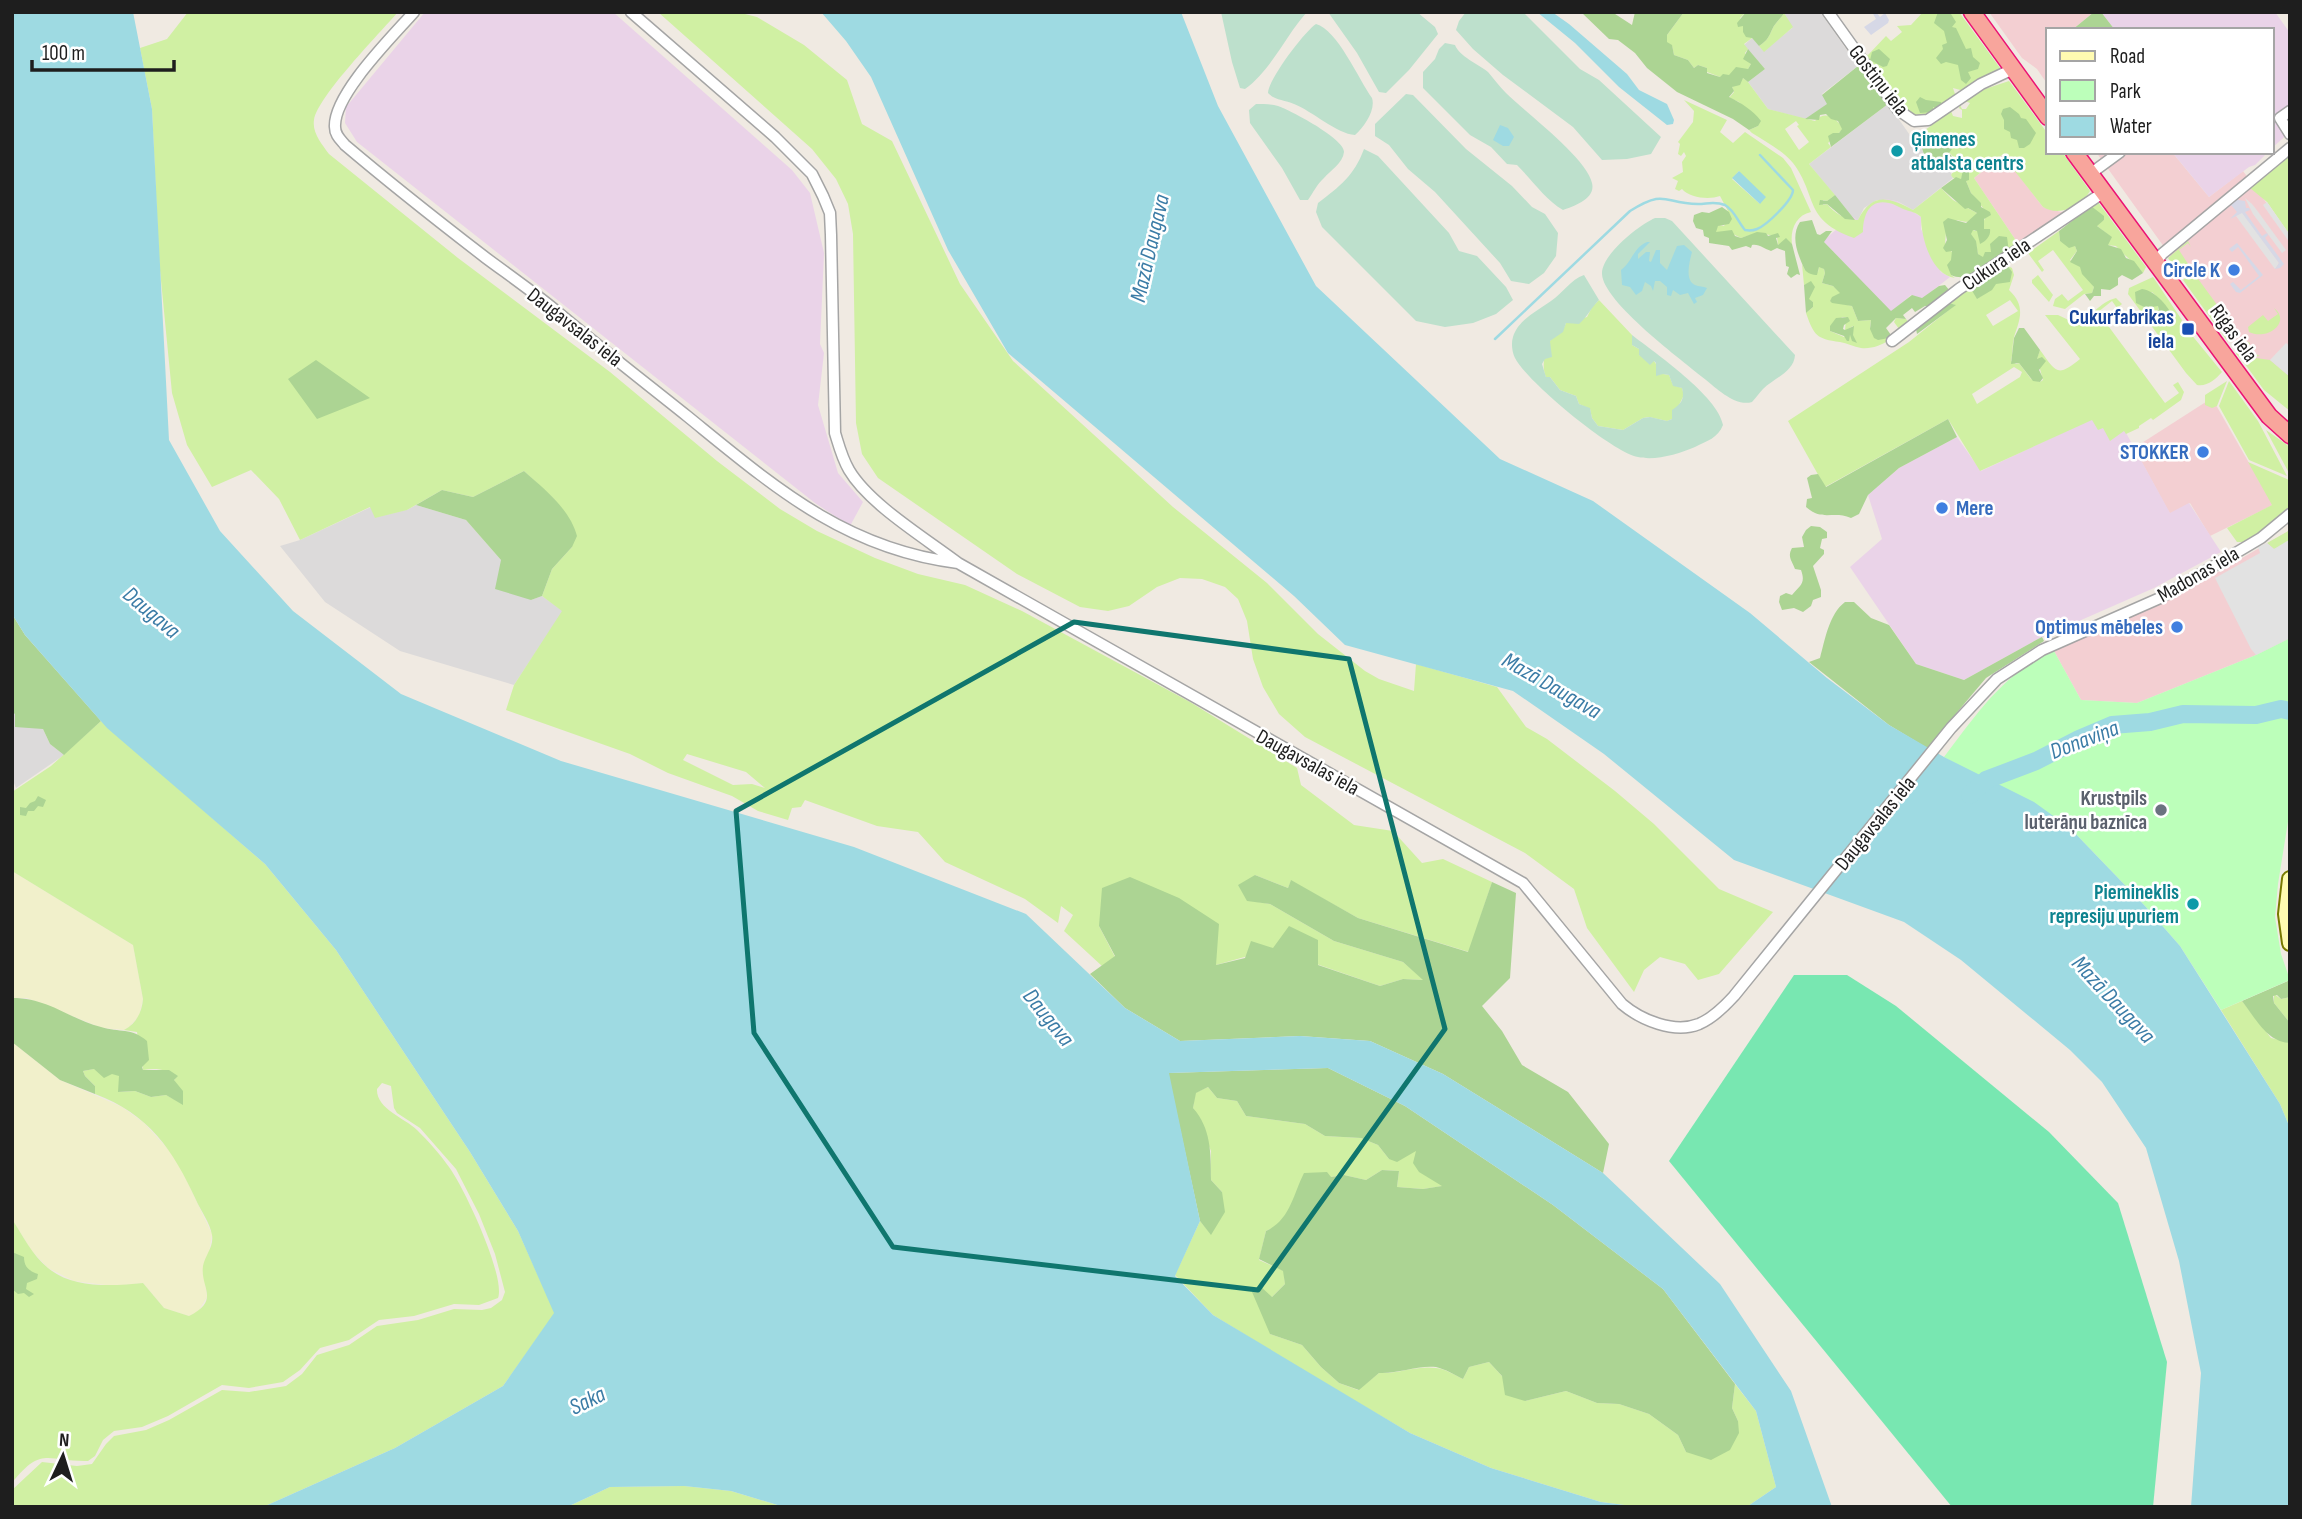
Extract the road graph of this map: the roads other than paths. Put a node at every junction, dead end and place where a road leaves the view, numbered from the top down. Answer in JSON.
{"nodes":[{"id":1,"x":414,"y":12,"type":"edge"},
{"id":2,"x":631,"y":12,"type":"edge"},
{"id":3,"x":1828,"y":12,"type":"edge"},
{"id":4,"x":1972,"y":12,"type":"edge"},
{"id":5,"x":2013,"y":69,"type":"junction"},
{"id":6,"x":2274,"y":110,"type":"edge"},
{"id":7,"x":2290,"y":111,"type":"edge"},
{"id":8,"x":2046,"y":114,"type":"edge"},
{"id":9,"x":2280,"y":118,"type":"junction"},
{"id":10,"x":2290,"y":134,"type":"edge"},
{"id":11,"x":2290,"y":148,"type":"edge"},
{"id":12,"x":2075,"y":154,"type":"edge"},
{"id":13,"x":2117,"y":154,"type":"edge"},
{"id":14,"x":2090,"y":174,"type":"junction"},
{"id":15,"x":2104,"y":192,"type":"junction"},
{"id":16,"x":2156,"y":263,"type":"junction"},
{"id":17,"x":1892,"y":341,"type":"dead end"},
{"id":18,"x":2260,"y":403,"type":"junction"},
{"id":19,"x":2290,"y":425,"type":"edge"},
{"id":20,"x":2290,"y":435,"type":"edge"},
{"id":21,"x":2290,"y":514,"type":"edge"},
{"id":22,"x":2290,"y":522,"type":"edge"},
{"id":23,"x":2270,"y":531,"type":"junction"},
{"id":24,"x":958,"y":564,"type":"junction"},
{"id":25,"x":1951,"y":728,"type":"joint"},
{"id":26,"x":2290,"y":879,"type":"edge"},
{"id":27,"x":2290,"y":943,"type":"edge"}],
"edges":[{"from":1,"to":24,"type":"street","name":"Daugavsalas iela"},
{"from":2,"to":24,"type":"street","name":"Daugavsalas iela"},
{"from":3,"to":5,"type":"street","name":"Gostiņu iela"},
{"from":4,"to":5,"type":"highway"},
{"from":5,"to":8,"type":"highway"},
{"from":6,"to":9,"type":"street"},
{"from":7,"to":9,"type":"street"},
{"from":9,"to":10,"type":"street"},
{"from":11,"to":16,"type":"street"},
{"from":12,"to":14,"type":"highway","name":"Rīgas iela"},
{"from":13,"to":14,"type":"street"},
{"from":14,"to":15,"type":"highway","name":"Rīgas iela"},
{"from":15,"to":16,"type":"highway","name":"Rīgas iela"},
{"from":15,"to":17,"type":"street","name":"Cukura iela"},
{"from":16,"to":18,"type":"highway","name":"Rīgas iela"},
{"from":18,"to":19,"type":"highway","name":"Rīgas iela"},
{"from":18,"to":20,"type":"highway","name":"Rīgas iela"},
{"from":21,"to":23,"type":"street","name":"Madonas iela"},
{"from":22,"to":23,"type":"street","name":"Madonas iela"},
{"from":23,"to":25,"type":"street","name":"Madonas iela"},
{"from":24,"to":25,"type":"street","name":"Daugavsalas iela"},
{"from":26,"to":27,"type":"main road"}]}
